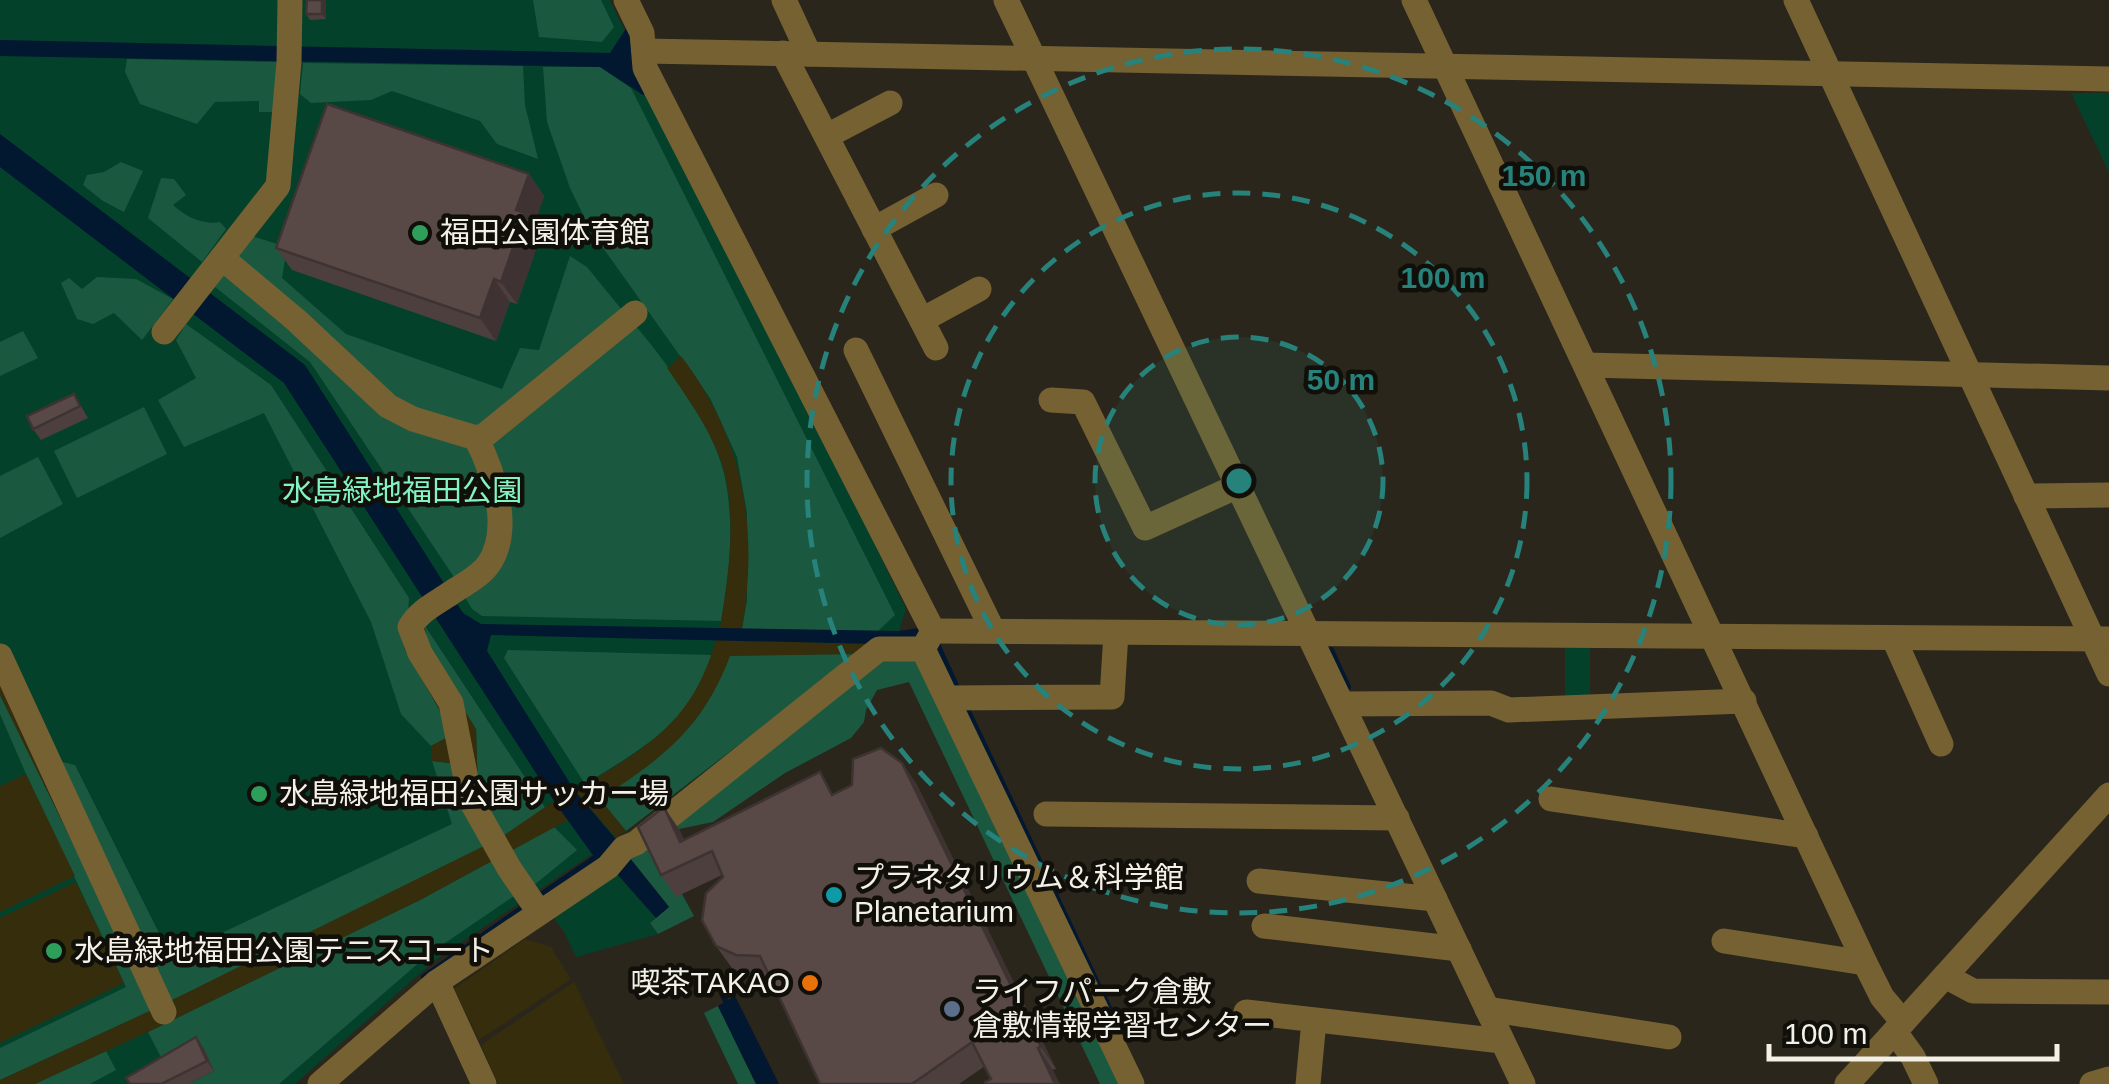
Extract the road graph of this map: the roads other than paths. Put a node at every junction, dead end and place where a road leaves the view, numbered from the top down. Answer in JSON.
{"nodes":[{"id":1,"x":290,"y":0,"type":"edge"},
{"id":2,"x":626,"y":0,"type":"edge"},
{"id":3,"x":784,"y":0,"type":"edge"},
{"id":4,"x":1006,"y":0,"type":"edge"},
{"id":5,"x":1414,"y":0,"type":"edge"},
{"id":6,"x":1796,"y":0,"type":"edge"},
{"id":7,"x":644,"y":51,"type":"junction"},
{"id":8,"x":796,"y":54,"type":"junction"},
{"id":9,"x":1033,"y":56,"type":"junction"},
{"id":10,"x":1446,"y":66,"type":"junction"},
{"id":11,"x":1830,"y":73,"type":"junction"},
{"id":12,"x":2109,"y":79,"type":"edge"},
{"id":13,"x":890,"y":103,"type":"dead end"},
{"id":14,"x":826,"y":136,"type":"junction"},
{"id":15,"x":936,"y":195,"type":"dead end"},
{"id":16,"x":874,"y":229,"type":"junction"},
{"id":17,"x":222,"y":258,"type":"junction"},
{"id":18,"x":979,"y":289,"type":"dead end"},
{"id":19,"x":636,"y":312,"type":"dead end"},
{"id":20,"x":922,"y":320,"type":"junction"},
{"id":21,"x":164,"y":332,"type":"dead end"},
{"id":22,"x":936,"y":348,"type":"dead end"},
{"id":23,"x":856,"y":350,"type":"dead end"},
{"id":24,"x":1586,"y":365,"type":"junction"},
{"id":25,"x":1970,"y":375,"type":"junction"},
{"id":26,"x":2109,"y":378,"type":"edge"},
{"id":27,"x":1051,"y":400,"type":"dead end"},
{"id":28,"x":476,"y":438,"type":"junction"},
{"id":29,"x":1240,"y":485,"type":"junction"},
{"id":30,"x":2026,"y":496,"type":"junction"},
{"id":31,"x":2109,"y":496,"type":"edge"},
{"id":32,"x":993,"y":631,"type":"junction"},
{"id":33,"x":1116,"y":633,"type":"junction"},
{"id":34,"x":1311,"y":636,"type":"junction"},
{"id":35,"x":1714,"y":637,"type":"junction"},
{"id":36,"x":1894,"y":639,"type":"junction"},
{"id":37,"x":2101,"y":639,"type":"edge"},
{"id":38,"x":928,"y":640,"type":"junction"},
{"id":39,"x":0,"y":656,"type":"edge"},
{"id":40,"x":2109,"y":674,"type":"edge"},
{"id":41,"x":947,"y":698,"type":"junction"},
{"id":42,"x":1744,"y":701,"type":"junction"},
{"id":43,"x":1343,"y":704,"type":"junction"},
{"id":44,"x":1941,"y":744,"type":"dead end"},
{"id":45,"x":2109,"y":795,"type":"edge"},
{"id":46,"x":1551,"y":799,"type":"dead end"},
{"id":47,"x":1046,"y":814,"type":"dead end"},
{"id":48,"x":1397,"y":818,"type":"junction"},
{"id":49,"x":1806,"y":836,"type":"junction"},
{"id":50,"x":1259,"y":881,"type":"dead end"},
{"id":51,"x":1435,"y":899,"type":"junction"},
{"id":52,"x":533,"y":905,"type":"junction"},
{"id":53,"x":1264,"y":926,"type":"dead end"},
{"id":54,"x":1724,"y":941,"type":"dead end"},
{"id":55,"x":1459,"y":950,"type":"junction"},
{"id":56,"x":1866,"y":963,"type":"junction"},
{"id":57,"x":1945,"y":976,"type":"junction"},
{"id":58,"x":437,"y":982,"type":"junction"},
{"id":59,"x":2109,"y":992,"type":"edge"},
{"id":60,"x":1487,"y":1009,"type":"junction"},
{"id":61,"x":164,"y":1012,"type":"dead end"},
{"id":62,"x":1246,"y":1012,"type":"dead end"},
{"id":63,"x":1314,"y":1021,"type":"junction"},
{"id":64,"x":1899,"y":1027,"type":"junction"},
{"id":65,"x":1670,"y":1038,"type":"dead end"},
{"id":66,"x":1502,"y":1041,"type":"junction"},
{"id":67,"x":2109,"y":1079,"type":"edge"},
{"id":68,"x":320,"y":1084,"type":"edge"},
{"id":69,"x":484,"y":1084,"type":"edge"},
{"id":70,"x":1132,"y":1084,"type":"edge"},
{"id":71,"x":1308,"y":1084,"type":"edge"},
{"id":72,"x":1523,"y":1084,"type":"edge"},
{"id":73,"x":1847,"y":1084,"type":"edge"},
{"id":74,"x":1926,"y":1084,"type":"edge"},
{"id":75,"x":2092,"y":1084,"type":"edge"}],
"edges":[{"from":1,"to":17,"type":"street"},
{"from":2,"to":7,"type":"street"},
{"from":3,"to":8,"type":"street"},
{"from":4,"to":9,"type":"street"},
{"from":5,"to":10,"type":"street"},
{"from":6,"to":11,"type":"street"},
{"from":7,"to":8,"type":"street"},
{"from":7,"to":38,"type":"street"},
{"from":8,"to":9,"type":"street"},
{"from":8,"to":14,"type":"street"},
{"from":9,"to":10,"type":"street"},
{"from":9,"to":29,"type":"street"},
{"from":10,"to":11,"type":"street"},
{"from":10,"to":24,"type":"street"},
{"from":11,"to":12,"type":"street"},
{"from":11,"to":25,"type":"street"},
{"from":13,"to":14,"type":"street"},
{"from":14,"to":16,"type":"street"},
{"from":15,"to":16,"type":"street"},
{"from":16,"to":20,"type":"street"},
{"from":17,"to":21,"type":"street"},
{"from":17,"to":28,"type":"street"},
{"from":18,"to":20,"type":"street"},
{"from":19,"to":28,"type":"street"},
{"from":20,"to":22,"type":"street"},
{"from":23,"to":32,"type":"street"},
{"from":24,"to":25,"type":"street"},
{"from":24,"to":35,"type":"street"},
{"from":25,"to":26,"type":"street"},
{"from":25,"to":30,"type":"street"},
{"from":27,"to":29,"type":"street"},
{"from":28,"to":52,"type":"street"},
{"from":29,"to":34,"type":"street"},
{"from":30,"to":31,"type":"street"},
{"from":30,"to":37,"type":"street"},
{"from":32,"to":33,"type":"street"},
{"from":32,"to":38,"type":"street"},
{"from":33,"to":34,"type":"street"},
{"from":33,"to":41,"type":"street"},
{"from":34,"to":35,"type":"street"},
{"from":34,"to":43,"type":"street"},
{"from":35,"to":36,"type":"street"},
{"from":35,"to":42,"type":"street"},
{"from":36,"to":37,"type":"street"},
{"from":36,"to":44,"type":"street"},
{"from":37,"to":40,"type":"street"},
{"from":38,"to":41,"type":"street"},
{"from":38,"to":52,"type":"street"},
{"from":39,"to":61,"type":"street"},
{"from":41,"to":70,"type":"street"},
{"from":42,"to":43,"type":"street"},
{"from":42,"to":49,"type":"street"},
{"from":43,"to":48,"type":"street"},
{"from":45,"to":57,"type":"street"},
{"from":46,"to":49,"type":"street"},
{"from":47,"to":48,"type":"street"},
{"from":48,"to":51,"type":"street"},
{"from":49,"to":56,"type":"street"},
{"from":50,"to":51,"type":"street"},
{"from":51,"to":55,"type":"street"},
{"from":52,"to":58,"type":"street"},
{"from":53,"to":55,"type":"street"},
{"from":54,"to":56,"type":"street"},
{"from":55,"to":60,"type":"street"},
{"from":56,"to":64,"type":"street"},
{"from":57,"to":59,"type":"street"},
{"from":57,"to":64,"type":"street"},
{"from":58,"to":68,"type":"street"},
{"from":58,"to":69,"type":"street"},
{"from":60,"to":65,"type":"street"},
{"from":60,"to":66,"type":"street"},
{"from":62,"to":63,"type":"street"},
{"from":63,"to":66,"type":"street"},
{"from":63,"to":71,"type":"street"},
{"from":64,"to":73,"type":"street"},
{"from":64,"to":74,"type":"street"},
{"from":66,"to":72,"type":"street"},
{"from":67,"to":75,"type":"street"}]}
